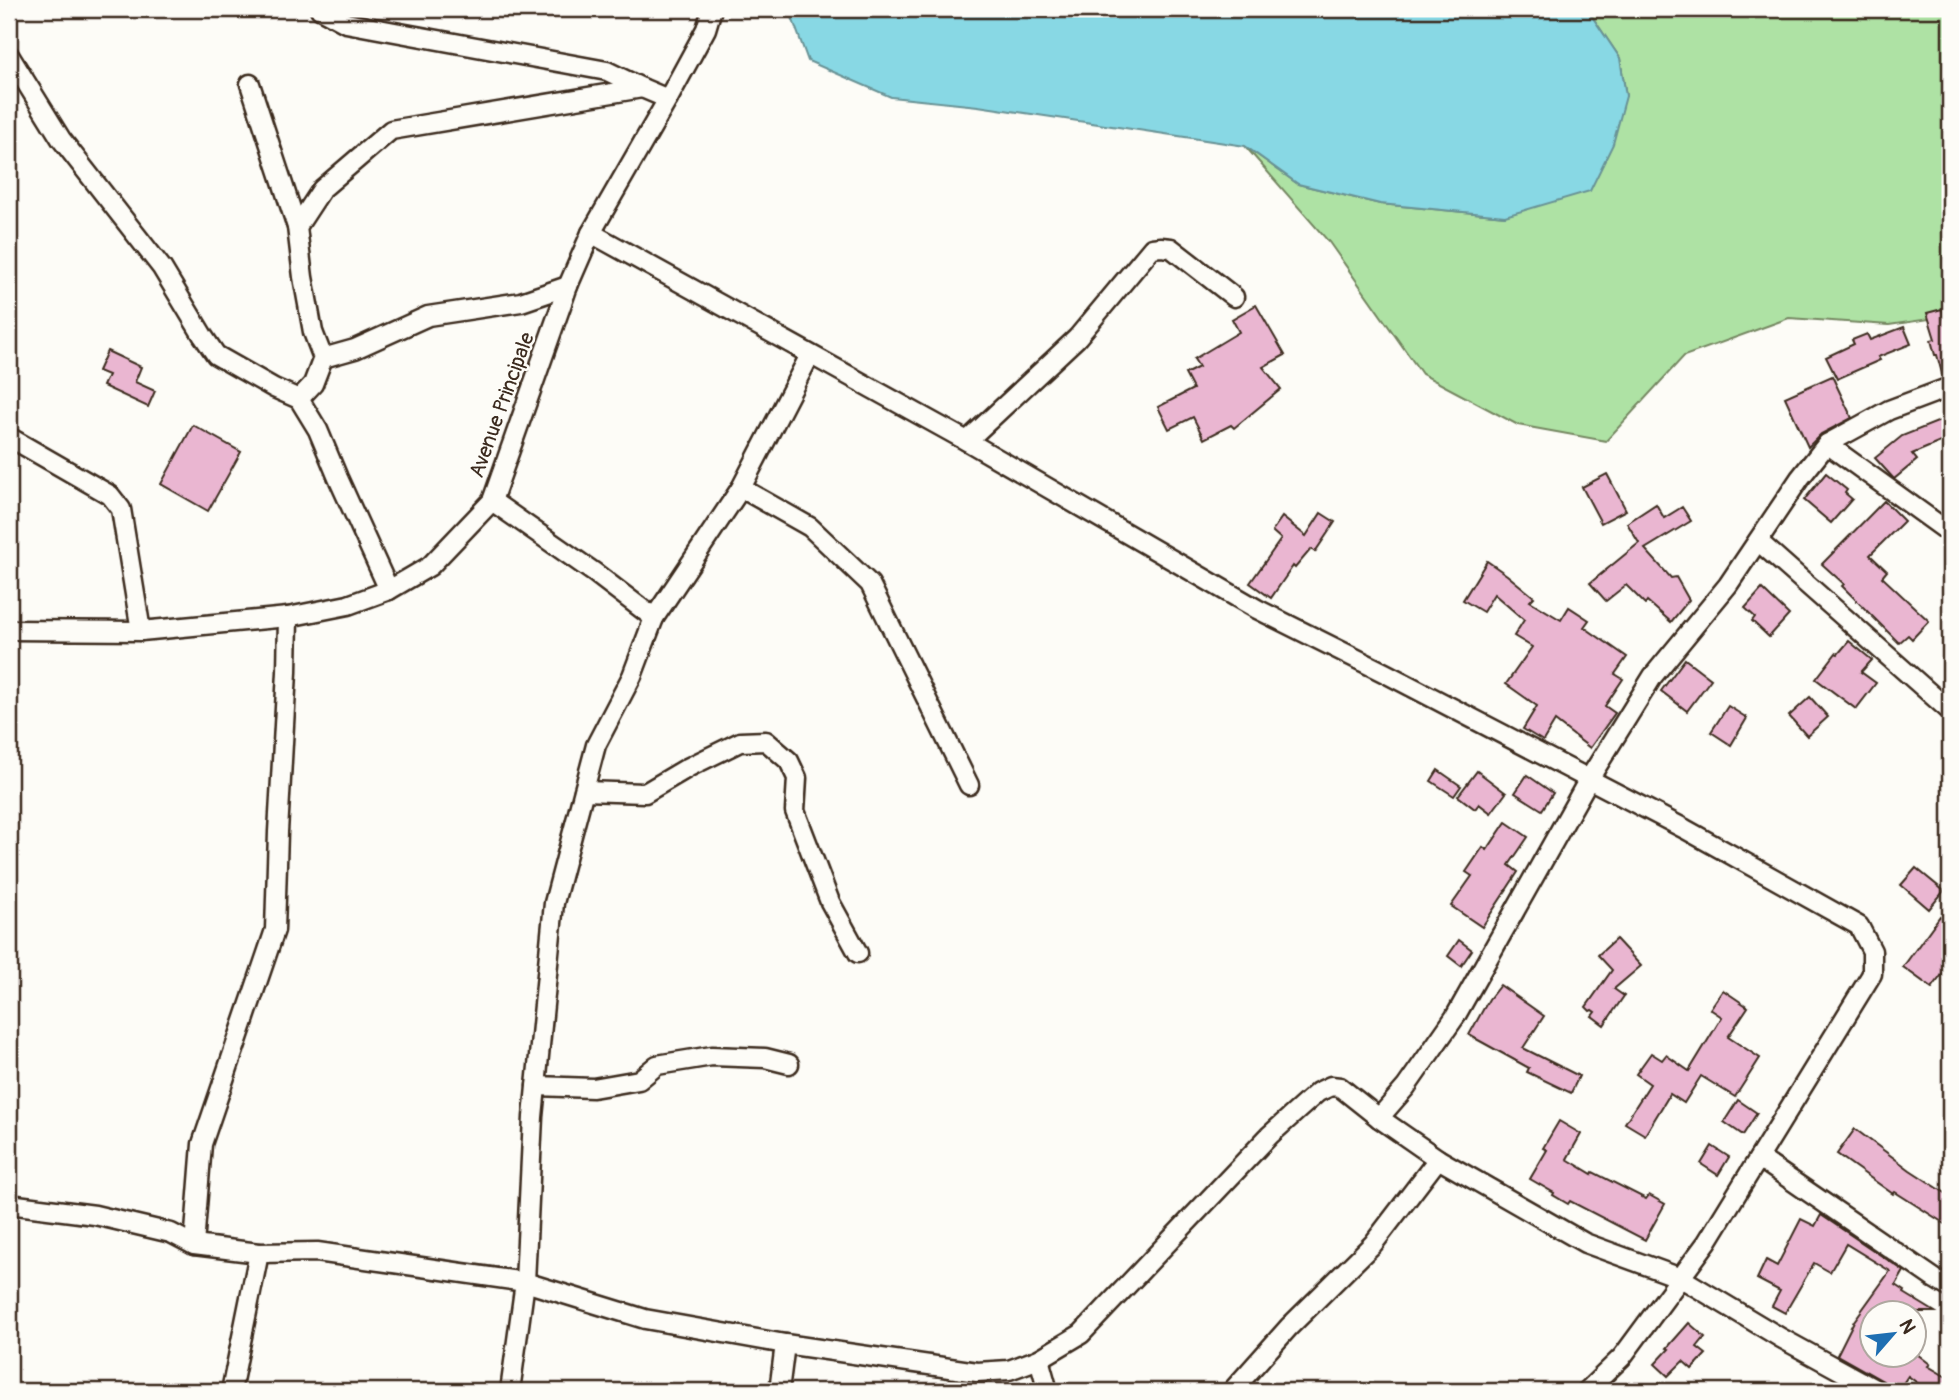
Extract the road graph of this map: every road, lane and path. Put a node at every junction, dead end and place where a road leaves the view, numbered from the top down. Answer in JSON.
{"nodes":[{"id":1,"x":320,"y":9,"type":"edge"},
{"id":2,"x":712,"y":9,"type":"edge"},
{"id":3,"x":9,"y":55,"type":"edge"},
{"id":4,"x":250,"y":84,"type":"dead end"},
{"id":5,"x":642,"y":88,"type":"junction"},
{"id":6,"x":668,"y":99,"type":"junction"},
{"id":7,"x":297,"y":227,"type":"junction"},
{"id":8,"x":592,"y":233,"type":"junction"},
{"id":9,"x":568,"y":286,"type":"junction"},
{"id":10,"x":1234,"y":297,"type":"dead end"},
{"id":11,"x":810,"y":355,"type":"junction"},
{"id":12,"x":323,"y":358,"type":"junction"},
{"id":13,"x":1950,"y":387,"type":"edge"},
{"id":14,"x":299,"y":399,"type":"junction"},
{"id":15,"x":9,"y":437,"type":"edge"},
{"id":16,"x":967,"y":441,"type":"junction"},
{"id":17,"x":1827,"y":444,"type":"junction"},
{"id":18,"x":741,"y":488,"type":"junction"},
{"id":19,"x":492,"y":501,"type":"junction"},
{"id":20,"x":1950,"y":533,"type":"edge"},
{"id":21,"x":1758,"y":541,"type":"junction"},
{"id":22,"x":389,"y":590,"type":"junction"},
{"id":23,"x":288,"y":617,"type":"junction"},
{"id":24,"x":654,"y":618,"type":"junction"},
{"id":25,"x":9,"y":630,"type":"edge"},
{"id":26,"x":141,"y":631,"type":"junction"},
{"id":27,"x":1950,"y":711,"type":"edge"},
{"id":28,"x":1589,"y":779,"type":"junction"},
{"id":29,"x":970,"y":785,"type":"dead end"},
{"id":30,"x":583,"y":791,"type":"junction"},
{"id":31,"x":858,"y":953,"type":"dead end"},
{"id":32,"x":789,"y":1063,"type":"dead end"},
{"id":33,"x":536,"y":1086,"type":"junction"},
{"id":34,"x":1380,"y":1118,"type":"junction"},
{"id":35,"x":1759,"y":1158,"type":"junction"},
{"id":36,"x":1438,"y":1159,"type":"junction"},
{"id":37,"x":9,"y":1204,"type":"edge"},
{"id":38,"x":194,"y":1245,"type":"junction"},
{"id":39,"x":259,"y":1253,"type":"junction"},
{"id":40,"x":1681,"y":1278,"type":"junction"},
{"id":41,"x":525,"y":1282,"type":"junction"},
{"id":42,"x":1950,"y":1288,"type":"edge"},
{"id":43,"x":785,"y":1344,"type":"junction"},
{"id":44,"x":1039,"y":1359,"type":"junction"},
{"id":45,"x":231,"y":1391,"type":"edge"},
{"id":46,"x":510,"y":1391,"type":"edge"},
{"id":47,"x":779,"y":1391,"type":"edge"},
{"id":48,"x":1048,"y":1391,"type":"edge"},
{"id":49,"x":1232,"y":1391,"type":"edge"},
{"id":50,"x":1587,"y":1391,"type":"edge"},
{"id":51,"x":1878,"y":1391,"type":"edge"}],
"edges":[{"from":1,"to":5,"type":"street"},
{"from":2,"to":6,"type":"street","name":"Avenue Principale"},
{"from":3,"to":14,"type":"street"},
{"from":4,"to":7,"type":"street"},
{"from":5,"to":6,"type":"street"},
{"from":5,"to":7,"type":"street"},
{"from":6,"to":8,"type":"street","name":"Avenue Principale"},
{"from":7,"to":12,"type":"street"},
{"from":8,"to":9,"type":"street","name":"Avenue Principale"},
{"from":8,"to":11,"type":"street"},
{"from":9,"to":12,"type":"street"},
{"from":9,"to":19,"type":"street","name":"Avenue Principale"},
{"from":10,"to":16,"type":"street"},
{"from":11,"to":16,"type":"street"},
{"from":11,"to":18,"type":"street"},
{"from":12,"to":14,"type":"street"},
{"from":13,"to":17,"type":"street"},
{"from":14,"to":22,"type":"street"},
{"from":15,"to":26,"type":"street"},
{"from":16,"to":28,"type":"street"},
{"from":17,"to":20,"type":"street"},
{"from":17,"to":21,"type":"street"},
{"from":18,"to":24,"type":"street"},
{"from":18,"to":29,"type":"street"},
{"from":19,"to":22,"type":"street","name":"Avenue Principale"},
{"from":19,"to":24,"type":"street"},
{"from":21,"to":27,"type":"street"},
{"from":21,"to":28,"type":"street"},
{"from":22,"to":23,"type":"street","name":"Avenue Principale"},
{"from":23,"to":26,"type":"street","name":"Avenue Principale"},
{"from":23,"to":38,"type":"street"},
{"from":24,"to":30,"type":"street"},
{"from":25,"to":26,"type":"street","name":"Avenue Principale"},
{"from":28,"to":34,"type":"street"},
{"from":28,"to":35,"type":"street"},
{"from":30,"to":31,"type":"street"},
{"from":30,"to":33,"type":"street"},
{"from":32,"to":33,"type":"street"},
{"from":33,"to":41,"type":"street"},
{"from":34,"to":36,"type":"street"},
{"from":34,"to":44,"type":"street"},
{"from":35,"to":40,"type":"street"},
{"from":35,"to":42,"type":"street"},
{"from":36,"to":40,"type":"street"},
{"from":36,"to":49,"type":"street"},
{"from":37,"to":38,"type":"street"},
{"from":38,"to":39,"type":"street"},
{"from":39,"to":41,"type":"street"},
{"from":39,"to":45,"type":"street"},
{"from":40,"to":50,"type":"street"},
{"from":40,"to":51,"type":"street"},
{"from":41,"to":43,"type":"street"},
{"from":41,"to":46,"type":"street"},
{"from":43,"to":44,"type":"street"},
{"from":43,"to":47,"type":"street"},
{"from":44,"to":48,"type":"street"}]}
